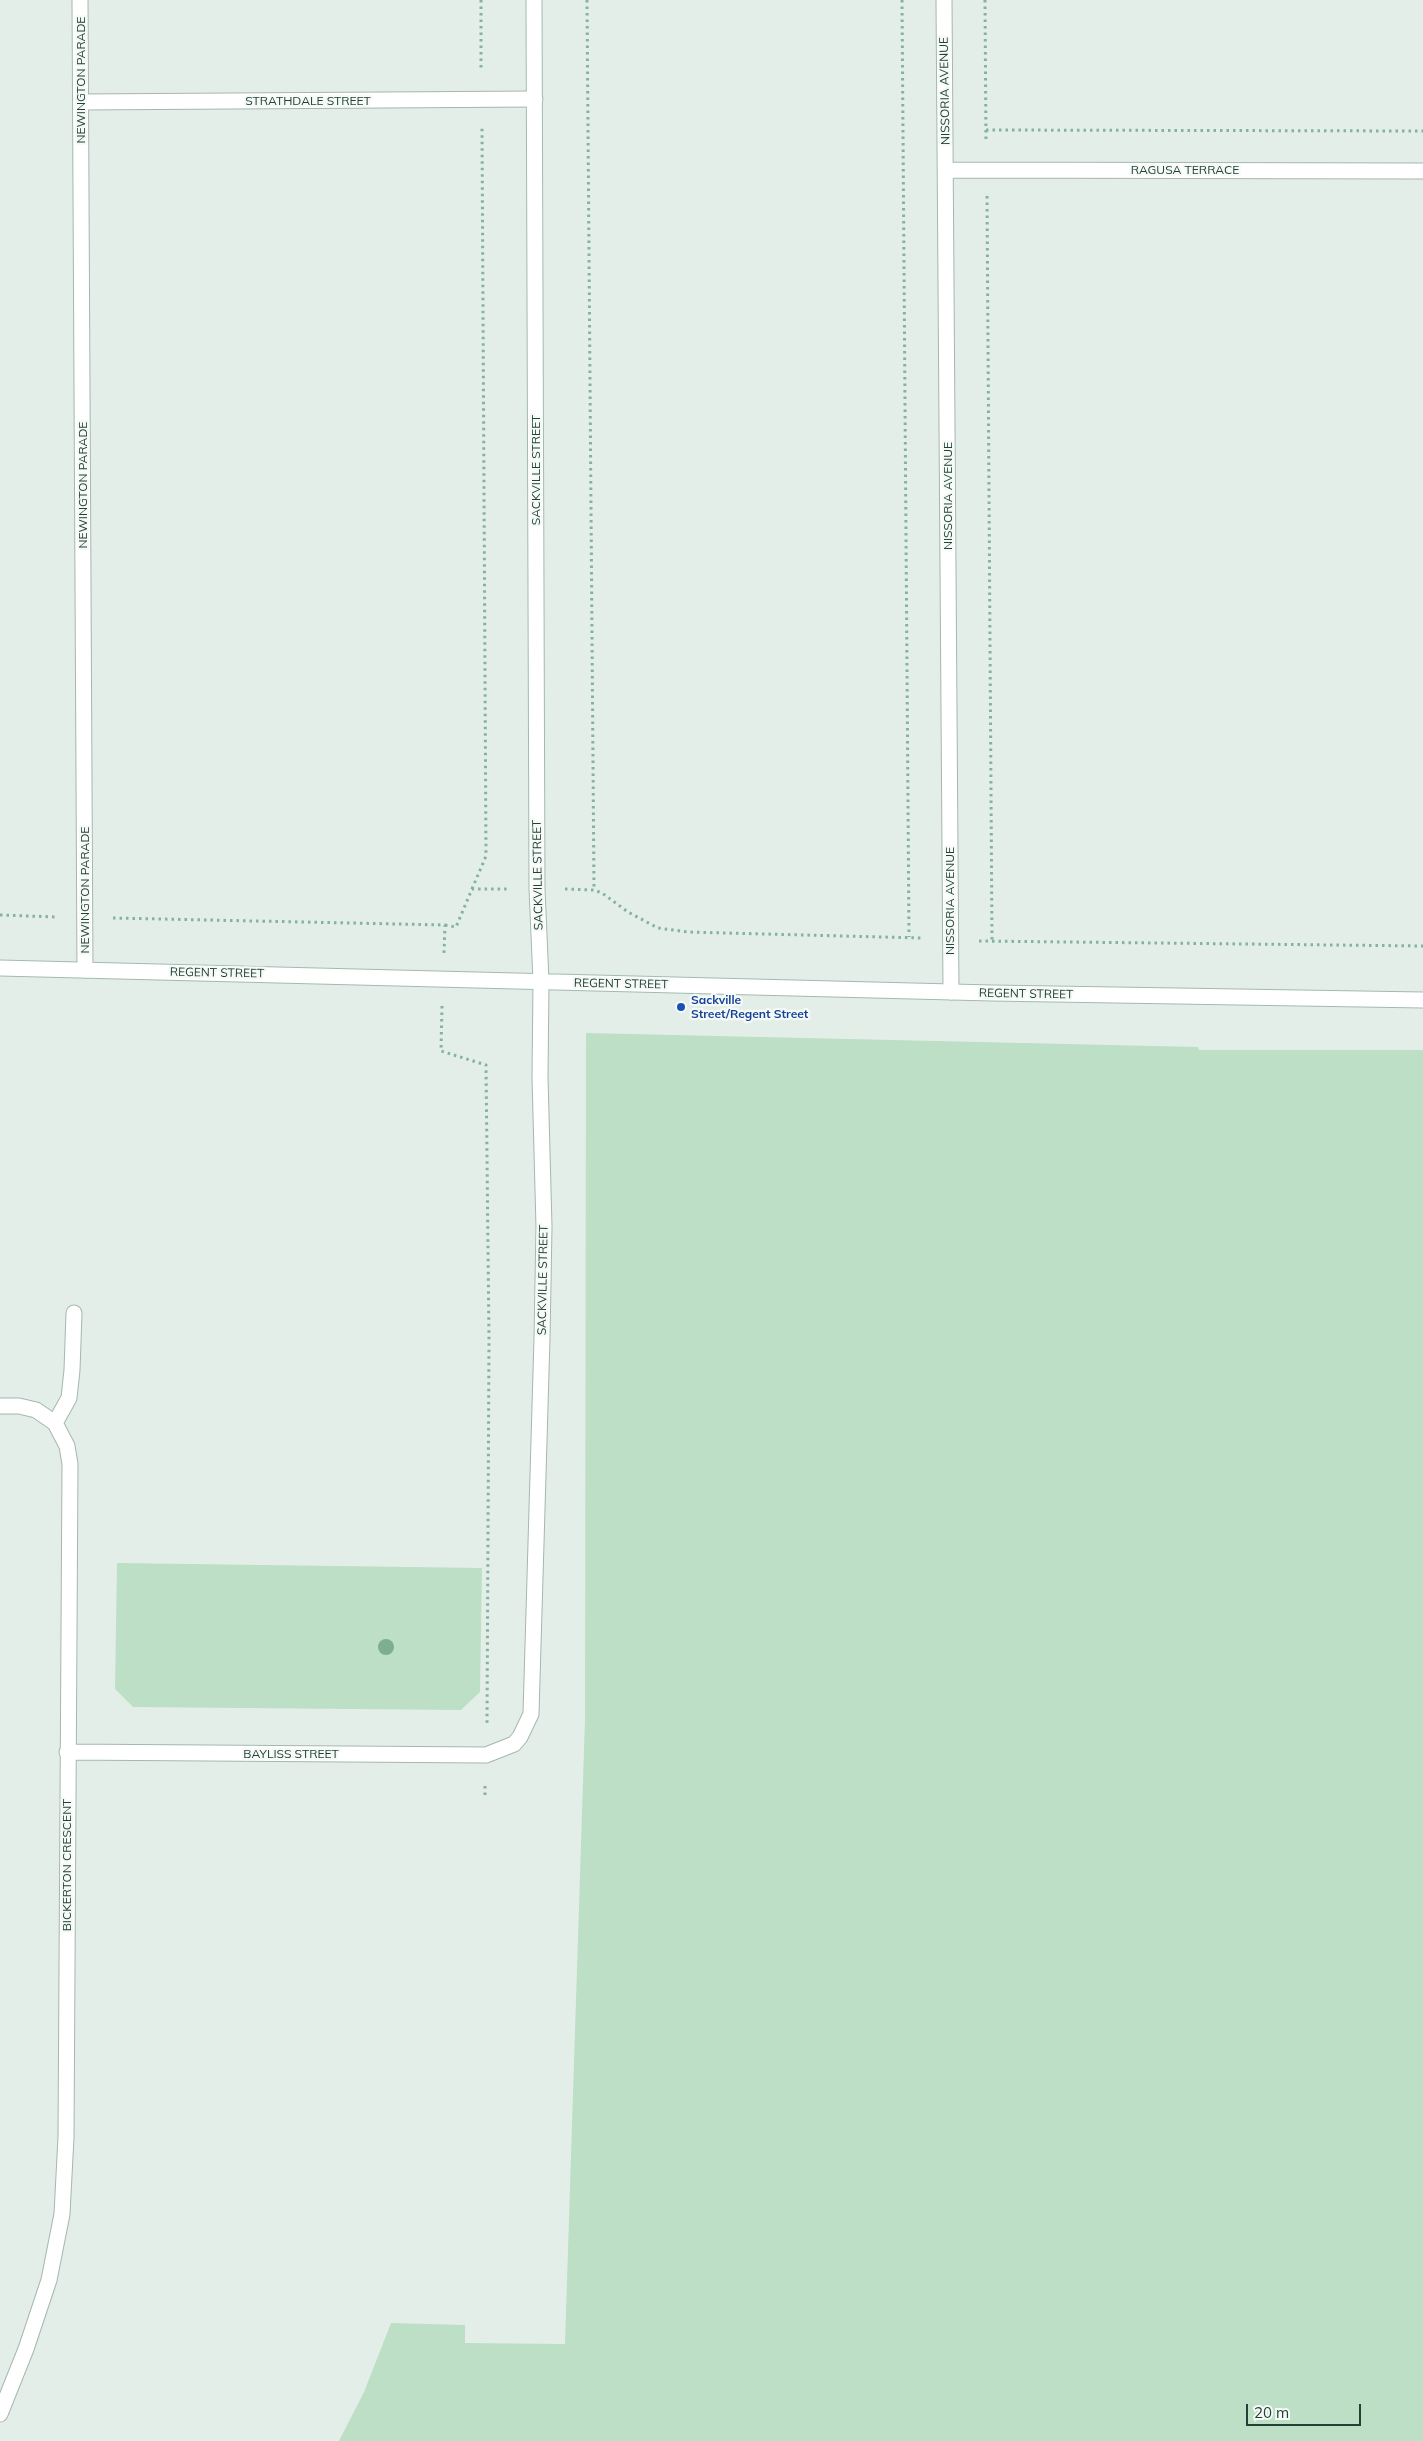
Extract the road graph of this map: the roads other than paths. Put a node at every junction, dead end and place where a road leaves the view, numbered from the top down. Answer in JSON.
{"nodes":[{"id":1,"x":80,"y":0,"type":"edge"},
{"id":2,"x":534,"y":0,"type":"edge"},
{"id":3,"x":944,"y":0,"type":"edge"},
{"id":4,"x":535,"y":99,"type":"junction"},
{"id":5,"x":81,"y":102,"type":"junction"},
{"id":6,"x":946,"y":170,"type":"junction"},
{"id":7,"x":1423,"y":171,"type":"edge"},
{"id":8,"x":0,"y":968,"type":"edge"},
{"id":9,"x":85,"y":970,"type":"junction"},
{"id":10,"x":541,"y":981,"type":"junction"},
{"id":11,"x":951,"y":992,"type":"junction"},
{"id":12,"x":1423,"y":1000,"type":"edge"},
{"id":13,"x":74,"y":1313,"type":"dead end"},
{"id":14,"x":0,"y":1406,"type":"edge"},
{"id":15,"x":55,"y":1423,"type":"junction"},
{"id":16,"x":514,"y":1744,"type":"joint"},
{"id":17,"x":67,"y":1752,"type":"junction"},
{"id":18,"x":0,"y":2414,"type":"edge"}],
"edges":[{"from":1,"to":5,"type":"street","name":"NEWINGTON PARADE"},
{"from":2,"to":4,"type":"street","name":"SACKVILLE STREET"},
{"from":3,"to":6,"type":"street","name":"NISSORIA AVENUE"},
{"from":4,"to":5,"type":"street","name":"STRATHDALE STREET"},
{"from":4,"to":10,"type":"street","name":"SACKVILLE STREET"},
{"from":5,"to":9,"type":"street","name":"NEWINGTON PARADE"},
{"from":6,"to":7,"type":"street","name":"RAGUSA TERRACE"},
{"from":6,"to":11,"type":"street","name":"NISSORIA AVENUE"},
{"from":8,"to":9,"type":"street","name":"REGENT STREET"},
{"from":9,"to":10,"type":"street","name":"REGENT STREET"},
{"from":10,"to":11,"type":"street","name":"REGENT STREET"},
{"from":10,"to":16,"type":"street","name":"SACKVILLE STREET"},
{"from":11,"to":12,"type":"street","name":"REGENT STREET"},
{"from":13,"to":15,"type":"street"},
{"from":14,"to":15,"type":"street"},
{"from":15,"to":17,"type":"street","name":"BICKERTON CRESCENT"},
{"from":16,"to":17,"type":"street","name":"BAYLISS STREET"},
{"from":17,"to":18,"type":"street","name":"BICKERTON CRESCENT"}]}
